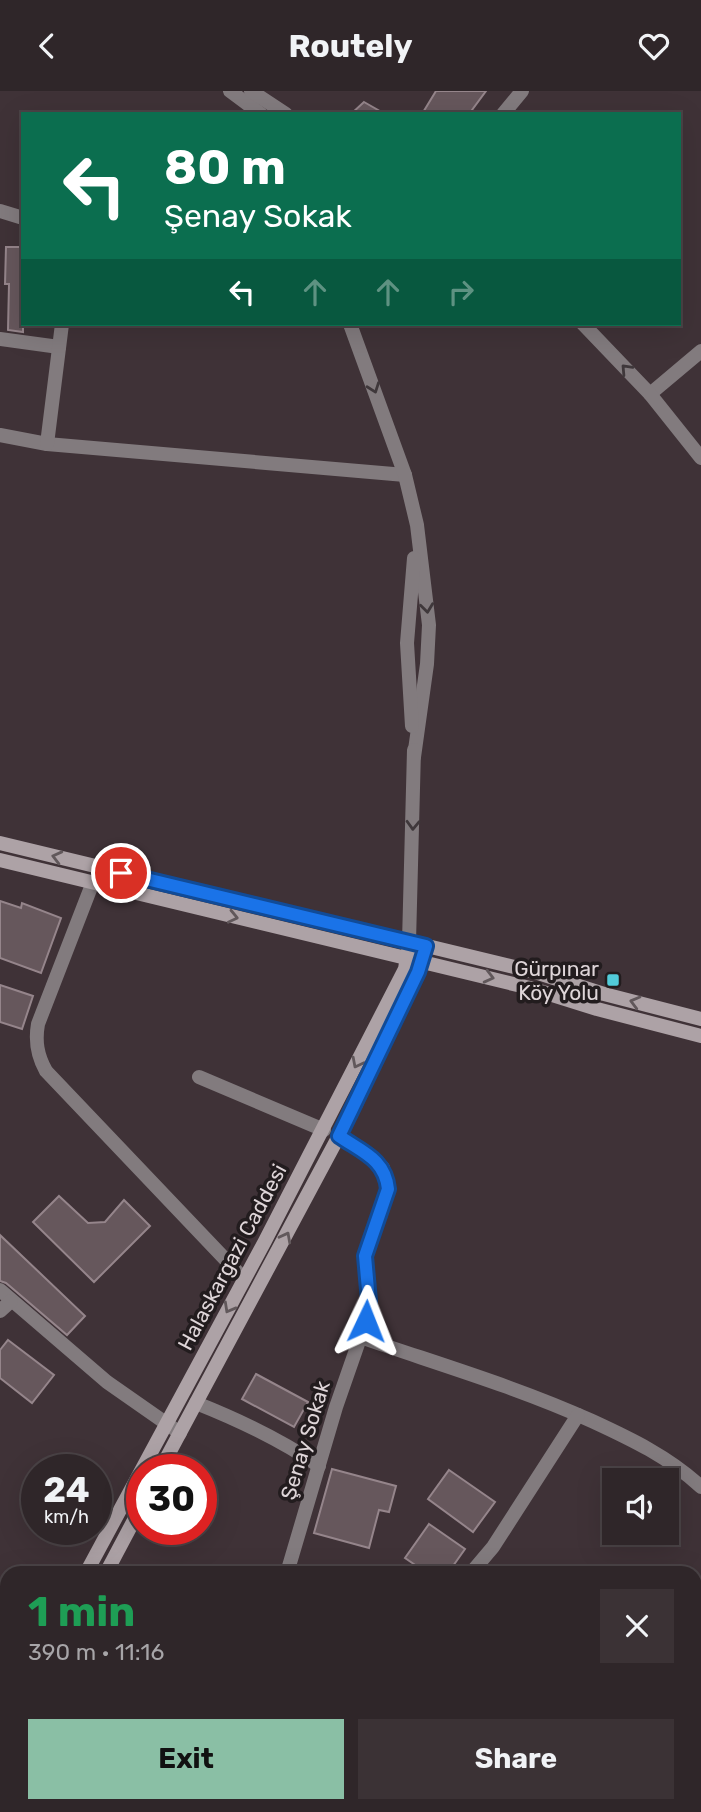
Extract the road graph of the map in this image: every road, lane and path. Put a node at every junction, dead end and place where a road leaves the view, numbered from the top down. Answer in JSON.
{"nodes":[{"id":1,"x":230,"y":91,"type":"edge"},
{"id":2,"x":251,"y":91,"type":"edge"},
{"id":3,"x":522,"y":91,"type":"edge"},
{"id":4,"x":270,"y":103,"type":"edge"},
{"id":5,"x":505,"y":112,"type":"edge"},
{"id":6,"x":0,"y":211,"type":"edge"},
{"id":7,"x":21,"y":217,"type":"edge"},
{"id":8,"x":62,"y":326,"type":"edge"},
{"id":9,"x":352,"y":326,"type":"edge"},
{"id":10,"x":585,"y":326,"type":"edge"},
{"id":11,"x":0,"y":339,"type":"edge"},
{"id":12,"x":59,"y":347,"type":"junction"},
{"id":13,"x":701,"y":351,"type":"edge"},
{"id":14,"x":650,"y":394,"type":"junction"},
{"id":15,"x":0,"y":435,"type":"edge"},
{"id":16,"x":47,"y":444,"type":"junction"},
{"id":17,"x":701,"y":459,"type":"edge"},
{"id":18,"x":405,"y":475,"type":"junction"},
{"id":19,"x":417,"y":525,"type":"junction"},
{"id":20,"x":414,"y":757,"type":"junction"},
{"id":21,"x":0,"y":843,"type":"edge"},
{"id":22,"x":20,"y":847,"type":"junction"},
{"id":23,"x":7,"y":862,"type":"edge"},
{"id":24,"x":99,"y":867,"type":"junction"},
{"id":25,"x":93,"y":882,"type":"junction"},
{"id":26,"x":212,"y":894,"type":"junction"},
{"id":27,"x":209,"y":911,"type":"junction"},
{"id":28,"x":409,"y":942,"type":"junction"},
{"id":29,"x":426,"y":946,"type":"junction"},
{"id":30,"x":407,"y":957,"type":"junction"},
{"id":31,"x":422,"y":961,"type":"junction"},
{"id":32,"x":536,"y":972,"type":"junction"},
{"id":33,"x":530,"y":988,"type":"junction"},
{"id":34,"x":604,"y":994,"type":"junction"},
{"id":35,"x":597,"y":1009,"type":"junction"},
{"id":36,"x":660,"y":1009,"type":"junction"},
{"id":37,"x":701,"y":1019,"type":"edge"},
{"id":38,"x":654,"y":1024,"type":"junction"},
{"id":39,"x":701,"y":1036,"type":"edge"},
{"id":40,"x":199,"y":1077,"type":"dead end"},
{"id":41,"x":324,"y":1130,"type":"junction"},
{"id":42,"x":339,"y":1136,"type":"junction"},
{"id":43,"x":244,"y":1279,"type":"junction"},
{"id":44,"x":0,"y":1290,"type":"edge"},
{"id":45,"x":257,"y":1292,"type":"junction"},
{"id":46,"x":6,"y":1306,"type":"edge"},
{"id":47,"x":360,"y":1337,"type":"junction"},
{"id":48,"x":196,"y":1403,"type":"junction"},
{"id":49,"x":578,"y":1415,"type":"junction"},
{"id":50,"x":165,"y":1424,"type":"junction"},
{"id":51,"x":180,"y":1433,"type":"junction"},
{"id":52,"x":169,"y":1454,"type":"edge"},
{"id":53,"x":319,"y":1466,"type":"junction"},
{"id":54,"x":701,"y":1487,"type":"edge"},
{"id":55,"x":126,"y":1535,"type":"edge"},
{"id":56,"x":90,"y":1566,"type":"edge"},
{"id":57,"x":110,"y":1566,"type":"edge"},
{"id":58,"x":289,"y":1566,"type":"edge"},
{"id":59,"x":477,"y":1566,"type":"edge"}],
"edges":[{"from":1,"to":4,"type":"street"},
{"from":2,"to":4,"type":"street"},
{"from":3,"to":5,"type":"street"},
{"from":6,"to":7,"type":"street"},
{"from":8,"to":12,"type":"street"},
{"from":9,"to":18,"type":"street","one_way":true},
{"from":14,"to":10,"type":"street","one_way":true},
{"from":11,"to":12,"type":"street"},
{"from":12,"to":16,"type":"street"},
{"from":13,"to":14,"type":"street"},
{"from":14,"to":17,"type":"street"},
{"from":15,"to":16,"type":"street"},
{"from":16,"to":18,"type":"street"},
{"from":18,"to":19,"type":"street"},
{"from":19,"to":20,"type":"street"},
{"from":19,"to":20,"type":"street","one_way":true},
{"from":20,"to":28,"type":"street","one_way":true},
{"from":21,"to":22,"type":"main road"},
{"from":22,"to":23,"type":"main road"},
{"from":24,"to":22,"type":"main road","one_way":true},
{"from":23,"to":25,"type":"main road"},
{"from":24,"to":25,"type":"main road"},
{"from":24,"to":26,"type":"main road"},
{"from":25,"to":27,"type":"main road"},
{"from":25,"to":43,"type":"street"},
{"from":26,"to":27,"type":"main road"},
{"from":26,"to":28,"type":"main road"},
{"from":27,"to":30,"type":"main road","one_way":true},
{"from":28,"to":29,"type":"main road"},
{"from":28,"to":30,"type":"main road","name":"Halaskargazi Caddesi"},
{"from":29,"to":31,"type":"main road"},
{"from":29,"to":32,"type":"main road"},
{"from":30,"to":31,"type":"main road"},
{"from":30,"to":41,"type":"main road","name":"Halaskargazi Caddesi","one_way":true},
{"from":31,"to":33,"type":"main road","one_way":true},
{"from":31,"to":42,"type":"main road"},
{"from":32,"to":33,"type":"main road"},
{"from":32,"to":34,"type":"main road"},
{"from":33,"to":35,"type":"main road"},
{"from":34,"to":35,"type":"main road"},
{"from":36,"to":34,"type":"main road","one_way":true},
{"from":35,"to":38,"type":"main road"},
{"from":36,"to":37,"type":"main road"},
{"from":36,"to":38,"type":"main road"},
{"from":38,"to":39,"type":"main road"},
{"from":40,"to":41,"type":"street"},
{"from":41,"to":42,"type":"main road"},
{"from":41,"to":43,"type":"main road","name":"Halaskargazi Caddesi"},
{"from":45,"to":42,"type":"main road","one_way":true},
{"from":42,"to":47,"type":"street","name":"Şenay Sokak"},
{"from":43,"to":45,"type":"main road"},
{"from":43,"to":50,"type":"main road","name":"Halaskargazi Caddesi","one_way":true},
{"from":44,"to":46,"type":"street"},
{"from":45,"to":48,"type":"main road"},
{"from":46,"to":50,"type":"street"},
{"from":47,"to":49,"type":"street"},
{"from":47,"to":53,"type":"street","name":"Şenay Sokak"},
{"from":48,"to":51,"type":"main road"},
{"from":48,"to":53,"type":"street"},
{"from":49,"to":54,"type":"street"},
{"from":49,"to":59,"type":"street"},
{"from":50,"to":51,"type":"street"},
{"from":50,"to":56,"type":"main road","name":"Halaskargazi Caddesi"},
{"from":51,"to":52,"type":"main road"},
{"from":53,"to":58,"type":"street","name":"Şenay Sokak"},
{"from":55,"to":57,"type":"main road"}]}
